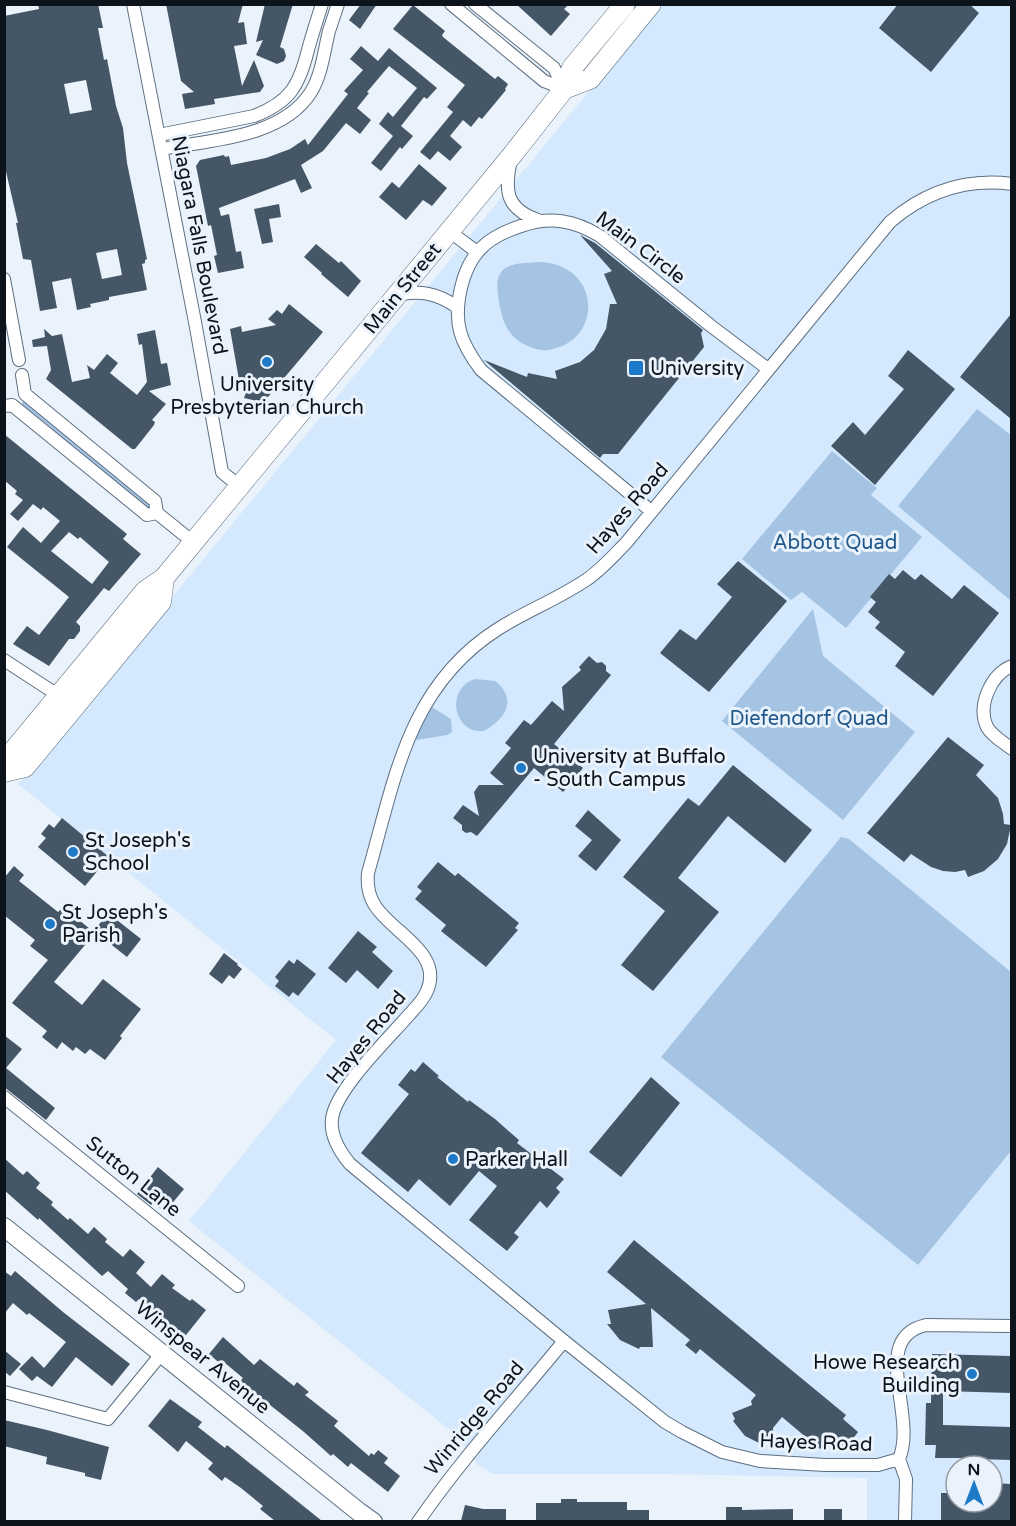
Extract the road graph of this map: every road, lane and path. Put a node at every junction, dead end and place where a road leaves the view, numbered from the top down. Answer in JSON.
{"nodes":[{"id":1,"x":133,"y":4,"type":"edge"},
{"id":2,"x":322,"y":4,"type":"edge"},
{"id":3,"x":338,"y":4,"type":"edge"},
{"id":4,"x":451,"y":4,"type":"edge"},
{"id":5,"x":476,"y":4,"type":"edge"},
{"id":6,"x":625,"y":4,"type":"edge"},
{"id":7,"x":651,"y":4,"type":"edge"},
{"id":8,"x":313,"y":34,"type":"junction"},
{"id":9,"x":327,"y":39,"type":"junction"},
{"id":10,"x":564,"y":89,"type":"junction"},
{"id":11,"x":272,"y":107,"type":"junction"},
{"id":12,"x":280,"y":122,"type":"junction"},
{"id":13,"x":159,"y":135,"type":"junction"},
{"id":14,"x":162,"y":149,"type":"junction"},
{"id":15,"x":513,"y":154,"type":"junction"},
{"id":16,"x":1011,"y":184,"type":"edge"},
{"id":17,"x":538,"y":220,"type":"junction"},
{"id":18,"x":448,"y":231,"type":"junction"},
{"id":19,"x":477,"y":252,"type":"junction"},
{"id":20,"x":4,"y":279,"type":"edge"},
{"id":21,"x":395,"y":296,"type":"junction"},
{"id":22,"x":457,"y":307,"type":"junction"},
{"id":23,"x":4,"y":344,"type":"edge"},
{"id":24,"x":19,"y":360,"type":"junction"},
{"id":25,"x":768,"y":369,"type":"junction"},
{"id":26,"x":22,"y":375,"type":"junction"},
{"id":27,"x":4,"y":406,"type":"edge"},
{"id":28,"x":239,"y":486,"type":"junction"},
{"id":29,"x":651,"y":511,"type":"junction"},
{"id":30,"x":158,"y":513,"type":"junction"},
{"id":31,"x":193,"y":542,"type":"junction"},
{"id":32,"x":4,"y":660,"type":"edge"},
{"id":33,"x":1011,"y":666,"type":"edge"},
{"id":34,"x":67,"y":701,"type":"junction"},
{"id":35,"x":1011,"y":749,"type":"edge"},
{"id":36,"x":4,"y":772,"type":"edge"},
{"id":37,"x":4,"y":1097,"type":"edge"},
{"id":38,"x":4,"y":1227,"type":"edge"},
{"id":39,"x":238,"y":1286,"type":"dead end"},
{"id":40,"x":1011,"y":1326,"type":"edge"},
{"id":41,"x":564,"y":1341,"type":"junction"},
{"id":42,"x":163,"y":1352,"type":"junction"},
{"id":43,"x":4,"y":1392,"type":"edge"},
{"id":44,"x":899,"y":1459,"type":"junction"},
{"id":45,"x":373,"y":1521,"type":"edge"},
{"id":46,"x":418,"y":1521,"type":"edge"},
{"id":47,"x":905,"y":1521,"type":"edge"}],
"edges":[{"from":1,"to":13,"type":"street","name":"Niagara Falls Boulevard"},
{"from":2,"to":8,"type":"street"},
{"from":3,"to":9,"type":"street"},
{"from":4,"to":10,"type":"street"},
{"from":5,"to":10,"type":"street"},
{"from":6,"to":10,"type":"main road","name":"Main Street"},
{"from":7,"to":10,"type":"main road","name":"Main Street"},
{"from":8,"to":9,"type":"street"},
{"from":8,"to":11,"type":"street"},
{"from":9,"to":12,"type":"street"},
{"from":10,"to":15,"type":"main road","name":"Main Street"},
{"from":11,"to":12,"type":"street"},
{"from":11,"to":13,"type":"street"},
{"from":12,"to":14,"type":"street"},
{"from":13,"to":14,"type":"street","name":"Niagara Falls Boulevard"},
{"from":14,"to":28,"type":"street","name":"Niagara Falls Boulevard"},
{"from":15,"to":17,"type":"street"},
{"from":15,"to":18,"type":"main road","name":"Main Street"},
{"from":16,"to":25,"type":"street","name":"Hayes Road"},
{"from":17,"to":19,"type":"street","name":"Main Circle"},
{"from":17,"to":25,"type":"street","name":"Main Circle"},
{"from":18,"to":19,"type":"street"},
{"from":18,"to":21,"type":"main road","name":"Main Street"},
{"from":19,"to":22,"type":"street","name":"Main Circle"},
{"from":20,"to":24,"type":"street"},
{"from":21,"to":22,"type":"street"},
{"from":21,"to":28,"type":"main road","name":"Main Street"},
{"from":22,"to":29,"type":"street","name":"Main Circle"},
{"from":23,"to":24,"type":"street"},
{"from":24,"to":26,"type":"street"},
{"from":25,"to":29,"type":"street","name":"Hayes Road"},
{"from":26,"to":27,"type":"street"},
{"from":26,"to":30,"type":"street"},
{"from":27,"to":30,"type":"street"},
{"from":28,"to":31,"type":"main road","name":"Main Street"},
{"from":29,"to":41,"type":"street","name":"Hayes Road"},
{"from":30,"to":31,"type":"street"},
{"from":31,"to":34,"type":"main road","name":"Main Street"},
{"from":32,"to":34,"type":"street"},
{"from":33,"to":35,"type":"street"},
{"from":34,"to":36,"type":"main road","name":"Main Street"},
{"from":37,"to":39,"type":"street","name":"Sutton Lane"},
{"from":38,"to":42,"type":"street","name":"Winspear Avenue"},
{"from":40,"to":44,"type":"street","name":"Hayes Road"},
{"from":41,"to":44,"type":"street","name":"Hayes Road"},
{"from":41,"to":46,"type":"street","name":"Winridge Road"},
{"from":42,"to":43,"type":"street"},
{"from":42,"to":45,"type":"street","name":"Winspear Avenue"},
{"from":44,"to":47,"type":"street"}]}
